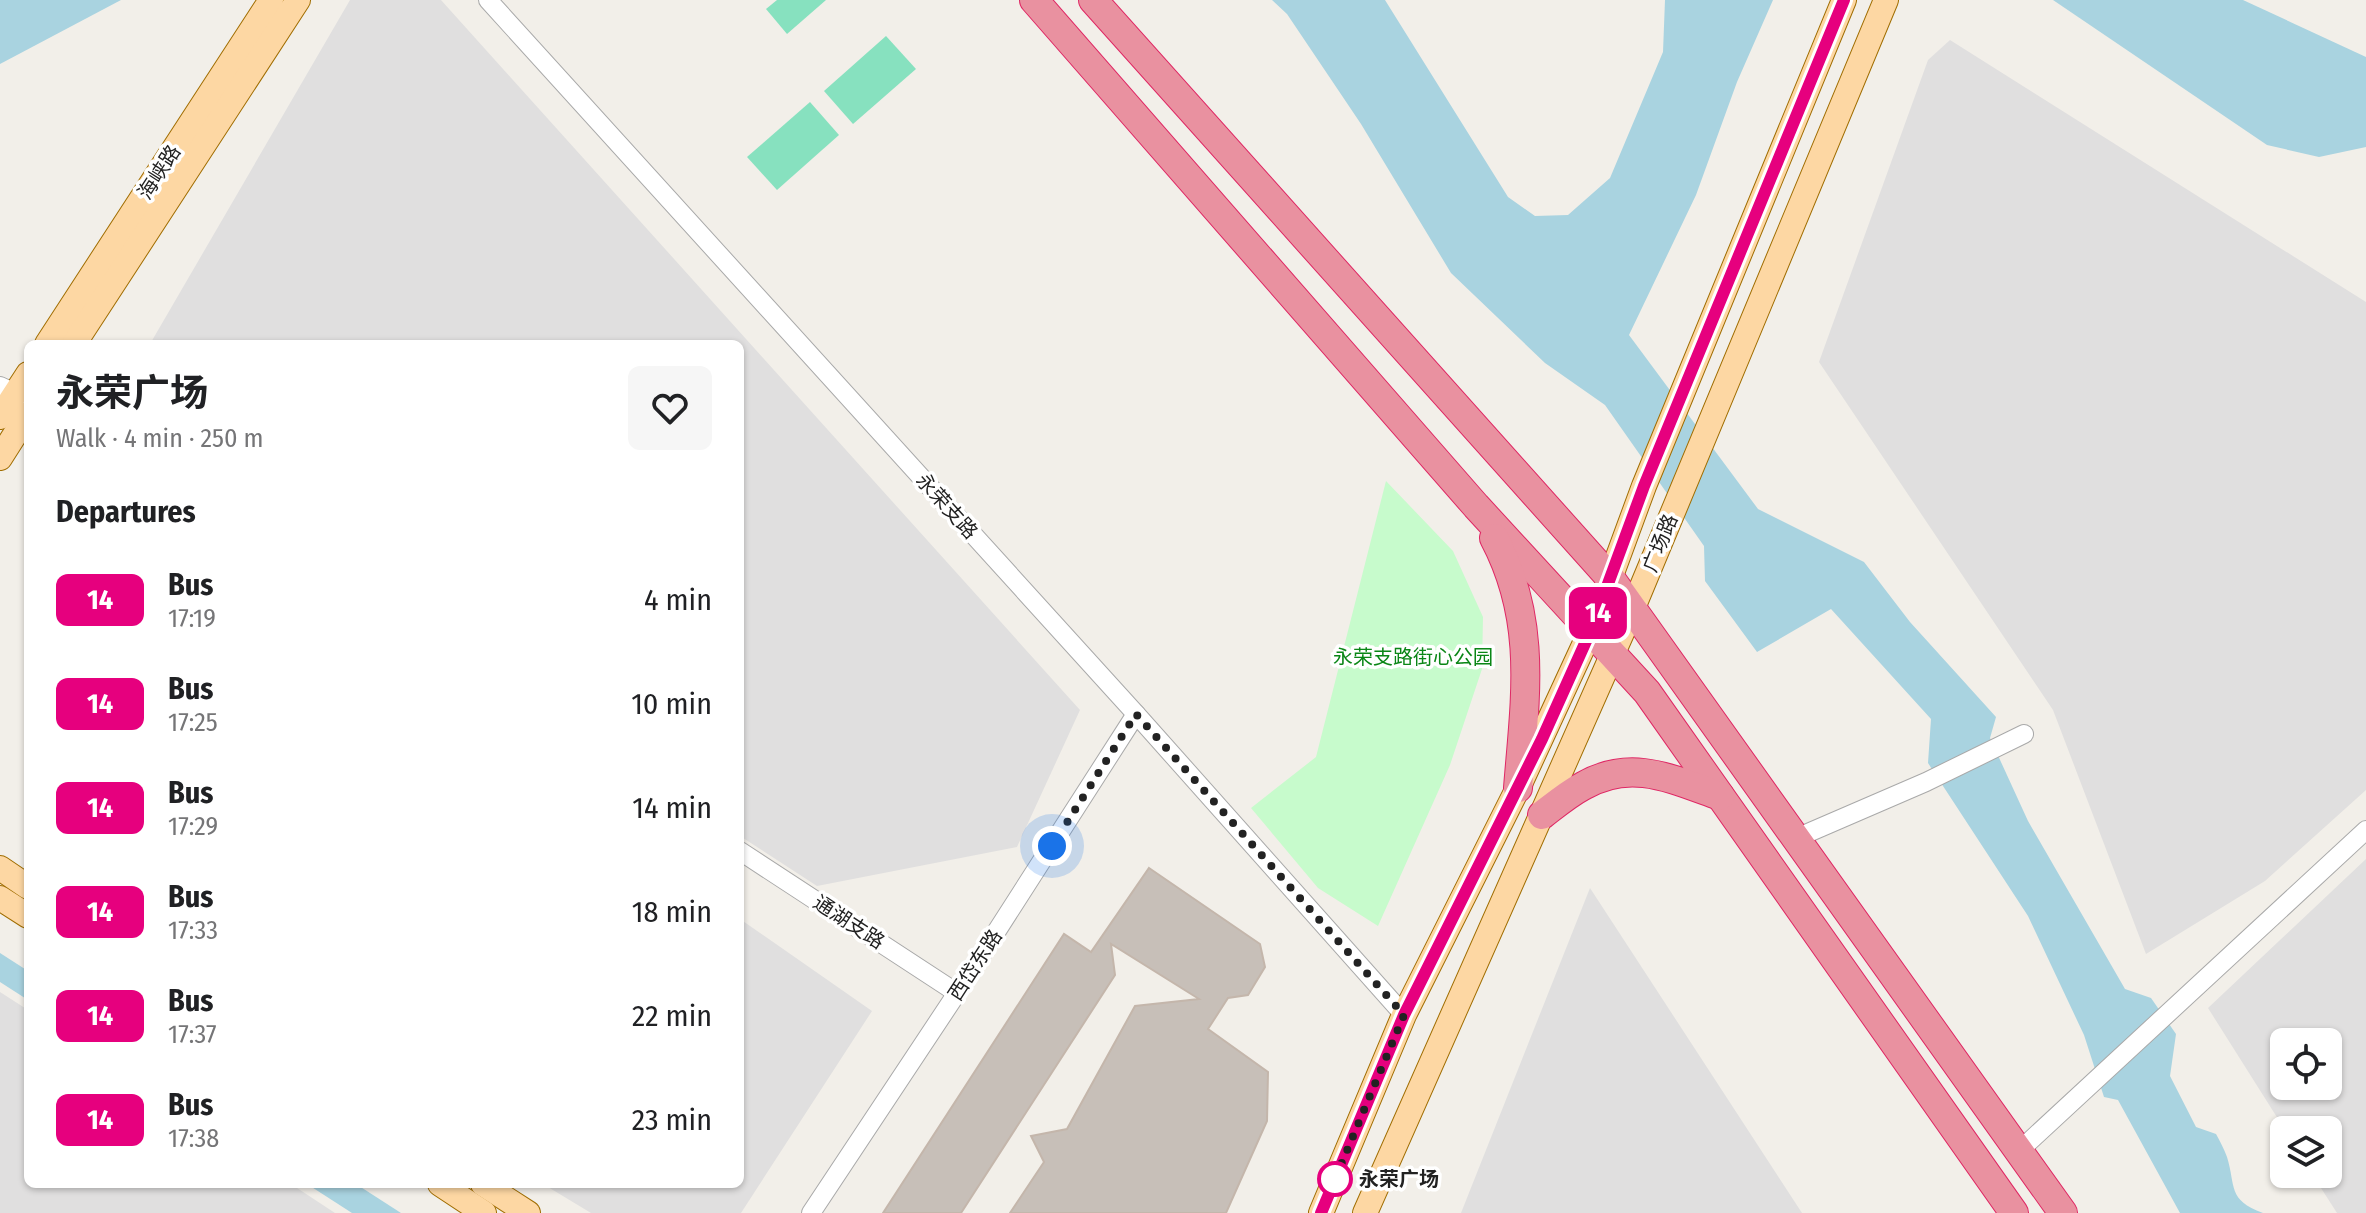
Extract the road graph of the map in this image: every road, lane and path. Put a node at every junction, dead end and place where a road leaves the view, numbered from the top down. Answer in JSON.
{"nodes":[{"id":1,"x":271,"y":0,"type":"edge"},
{"id":2,"x":298,"y":0,"type":"edge"},
{"id":3,"x":488,"y":0,"type":"edge"},
{"id":4,"x":1034,"y":0,"type":"edge"},
{"id":5,"x":1093,"y":0,"type":"edge"},
{"id":6,"x":1844,"y":0,"type":"edge"},
{"id":7,"x":1886,"y":0,"type":"edge"},
{"id":8,"x":50,"y":340,"type":"edge"},
{"id":9,"x":77,"y":340,"type":"edge"},
{"id":10,"x":18,"y":388,"type":"edge"},
{"id":11,"x":0,"y":417,"type":"edge"},
{"id":12,"x":24,"y":420,"type":"edge"},
{"id":13,"x":0,"y":458,"type":"edge"},
{"id":14,"x":1476,"y":506,"type":"junction"},
{"id":15,"x":1611,"y":579,"type":"junction"},
{"id":16,"x":1633,"y":608,"type":"junction"},
{"id":17,"x":1591,"y":630,"type":"junction"},
{"id":18,"x":1613,"y":655,"type":"junction"},
{"id":19,"x":1136,"y":714,"type":"junction"},
{"id":20,"x":2024,"y":734,"type":"dead end"},
{"id":21,"x":1518,"y":788,"type":"junction"},
{"id":22,"x":1720,"y":796,"type":"junction"},
{"id":23,"x":1542,"y":815,"type":"junction"},
{"id":24,"x":2366,"y":830,"type":"edge"},
{"id":25,"x":1794,"y":839,"type":"junction"},
{"id":26,"x":744,"y":854,"type":"edge"},
{"id":27,"x":0,"y":868,"type":"edge"},
{"id":28,"x":24,"y":884,"type":"edge"},
{"id":29,"x":0,"y":898,"type":"edge"},
{"id":30,"x":24,"y":913,"type":"edge"},
{"id":31,"x":957,"y":993,"type":"junction"},
{"id":32,"x":1404,"y":1015,"type":"junction"},
{"id":33,"x":2019,"y":1151,"type":"junction"},
{"id":34,"x":446,"y":1188,"type":"edge"},
{"id":35,"x":489,"y":1188,"type":"edge"},
{"id":36,"x":484,"y":1213,"type":"edge"},
{"id":37,"x":528,"y":1213,"type":"edge"},
{"id":38,"x":811,"y":1213,"type":"edge"},
{"id":39,"x":1321,"y":1213,"type":"edge"},
{"id":40,"x":1365,"y":1213,"type":"edge"},
{"id":41,"x":2014,"y":1213,"type":"edge"},
{"id":42,"x":2063,"y":1213,"type":"edge"}],
"edges":[{"from":1,"to":8,"type":"main road","name":"海峡路"},
{"from":2,"to":9,"type":"main road","name":"海峡路"},
{"from":3,"to":19,"type":"street","name":"永荣支路"},
{"from":4,"to":14,"type":"highway"},
{"from":5,"to":15,"type":"highway"},
{"from":6,"to":15,"type":"main road","name":"广场路"},
{"from":7,"to":16,"type":"main road","name":"广场路"},
{"from":10,"to":11,"type":"main road"},
{"from":12,"to":13,"type":"main road"},
{"from":14,"to":17,"type":"highway"},
{"from":14,"to":21,"type":"highway"},
{"from":15,"to":16,"type":"highway"},
{"from":15,"to":17,"type":"main road","name":"广场路"},
{"from":16,"to":18,"type":"main road","name":"广场路"},
{"from":16,"to":25,"type":"highway"},
{"from":17,"to":18,"type":"highway"},
{"from":17,"to":21,"type":"main road","name":"广场路"},
{"from":18,"to":22,"type":"highway"},
{"from":18,"to":23,"type":"main road","name":"广场路"},
{"from":19,"to":31,"type":"street","name":"西岱东路"},
{"from":19,"to":32,"type":"street","name":"永荣支路"},
{"from":20,"to":25,"type":"street"},
{"from":21,"to":32,"type":"main road","name":"广场路"},
{"from":22,"to":23,"type":"highway"},
{"from":22,"to":41,"type":"highway"},
{"from":23,"to":40,"type":"main road","name":"广场路"},
{"from":24,"to":33,"type":"street"},
{"from":25,"to":33,"type":"highway"},
{"from":26,"to":31,"type":"street","name":"通湖支路"},
{"from":27,"to":28,"type":"main road"},
{"from":29,"to":30,"type":"main road"},
{"from":31,"to":38,"type":"street","name":"西岱东路"},
{"from":32,"to":39,"type":"main road","name":"广场路"},
{"from":33,"to":42,"type":"highway"},
{"from":34,"to":36,"type":"main road"},
{"from":35,"to":37,"type":"main road"}]}
